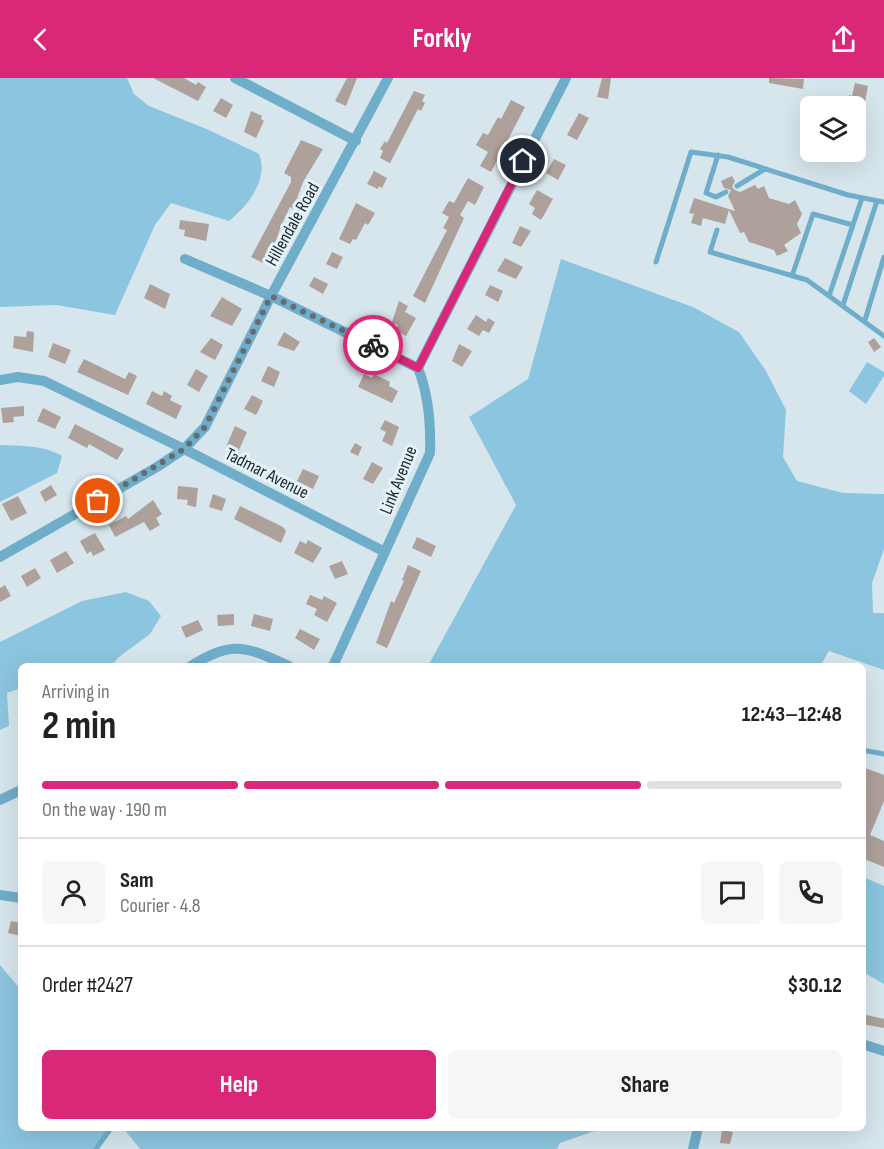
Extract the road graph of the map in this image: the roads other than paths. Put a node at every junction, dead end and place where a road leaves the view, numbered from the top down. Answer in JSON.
{"nodes":[{"id":1,"x":235,"y":78,"type":"edge"},
{"id":2,"x":388,"y":78,"type":"edge"},
{"id":3,"x":566,"y":78,"type":"edge"},
{"id":4,"x":356,"y":141,"type":"junction"},
{"id":5,"x":718,"y":155,"type":"junction"},
{"id":6,"x":765,"y":169,"type":"junction"},
{"id":7,"x":737,"y":186,"type":"dead end"},
{"id":8,"x":726,"y":192,"type":"dead end"},
{"id":9,"x":862,"y":198,"type":"junction"},
{"id":10,"x":881,"y":202,"type":"edge"},
{"id":11,"x":853,"y":225,"type":"junction"},
{"id":12,"x":717,"y":230,"type":"dead end"},
{"id":13,"x":884,"y":257,"type":"edge"},
{"id":14,"x":185,"y":259,"type":"dead end"},
{"id":15,"x":656,"y":262,"type":"dead end"},
{"id":16,"x":792,"y":276,"type":"junction"},
{"id":17,"x":271,"y":296,"type":"junction"},
{"id":18,"x":830,"y":296,"type":"junction"},
{"id":19,"x":843,"y":305,"type":"junction"},
{"id":20,"x":865,"y":320,"type":"junction"},
{"id":21,"x":884,"y":334,"type":"edge"},
{"id":22,"x":418,"y":368,"type":"junction"},
{"id":23,"x":0,"y":380,"type":"edge"},
{"id":24,"x":184,"y":449,"type":"junction"},
{"id":25,"x":385,"y":552,"type":"junction"},
{"id":26,"x":0,"y":557,"type":"edge"},
{"id":27,"x":197,"y":663,"type":"edge"},
{"id":28,"x":283,"y":663,"type":"edge"},
{"id":29,"x":334,"y":663,"type":"edge"},
{"id":30,"x":866,"y":751,"type":"edge"},
{"id":31,"x":884,"y":754,"type":"edge"},
{"id":32,"x":18,"y":791,"type":"edge"},
{"id":33,"x":0,"y":800,"type":"edge"},
{"id":34,"x":0,"y":895,"type":"edge"},
{"id":35,"x":18,"y":898,"type":"edge"},
{"id":36,"x":866,"y":1045,"type":"edge"},
{"id":37,"x":884,"y":1051,"type":"edge"},
{"id":38,"x":109,"y":1131,"type":"edge"},
{"id":39,"x":697,"y":1131,"type":"edge"},
{"id":40,"x":96,"y":1149,"type":"edge"},
{"id":41,"x":693,"y":1149,"type":"edge"}],
"edges":[{"from":1,"to":4,"type":"street"},
{"from":2,"to":4,"type":"street","name":"Hillendale Road"},
{"from":3,"to":22,"type":"street"},
{"from":4,"to":17,"type":"street","name":"Hillendale Road"},
{"from":5,"to":6,"type":"lane"},
{"from":5,"to":8,"type":"lane"},
{"from":5,"to":15,"type":"lane"},
{"from":6,"to":7,"type":"lane"},
{"from":6,"to":9,"type":"lane"},
{"from":9,"to":10,"type":"lane"},
{"from":9,"to":11,"type":"lane"},
{"from":10,"to":19,"type":"lane"},
{"from":11,"to":16,"type":"lane"},
{"from":11,"to":18,"type":"lane"},
{"from":12,"to":16,"type":"lane"},
{"from":13,"to":20,"type":"lane"},
{"from":14,"to":17,"type":"street"},
{"from":16,"to":18,"type":"lane"},
{"from":17,"to":22,"type":"street"},
{"from":17,"to":24,"type":"street","name":"Hillendale Road"},
{"from":18,"to":19,"type":"lane"},
{"from":19,"to":20,"type":"lane"},
{"from":20,"to":21,"type":"lane"},
{"from":22,"to":25,"type":"street","name":"Link Avenue"},
{"from":23,"to":24,"type":"street","name":"Tadmar Avenue"},
{"from":24,"to":25,"type":"street","name":"Tadmar Avenue"},
{"from":24,"to":26,"type":"street","name":"Hillendale Road"},
{"from":25,"to":29,"type":"street","name":"Link Avenue"},
{"from":27,"to":28,"type":"street"},
{"from":30,"to":31,"type":"lane"},
{"from":32,"to":33,"type":"street"},
{"from":34,"to":35,"type":"street"},
{"from":36,"to":37,"type":"street"},
{"from":38,"to":40,"type":"lane"},
{"from":39,"to":41,"type":"street"}]}
